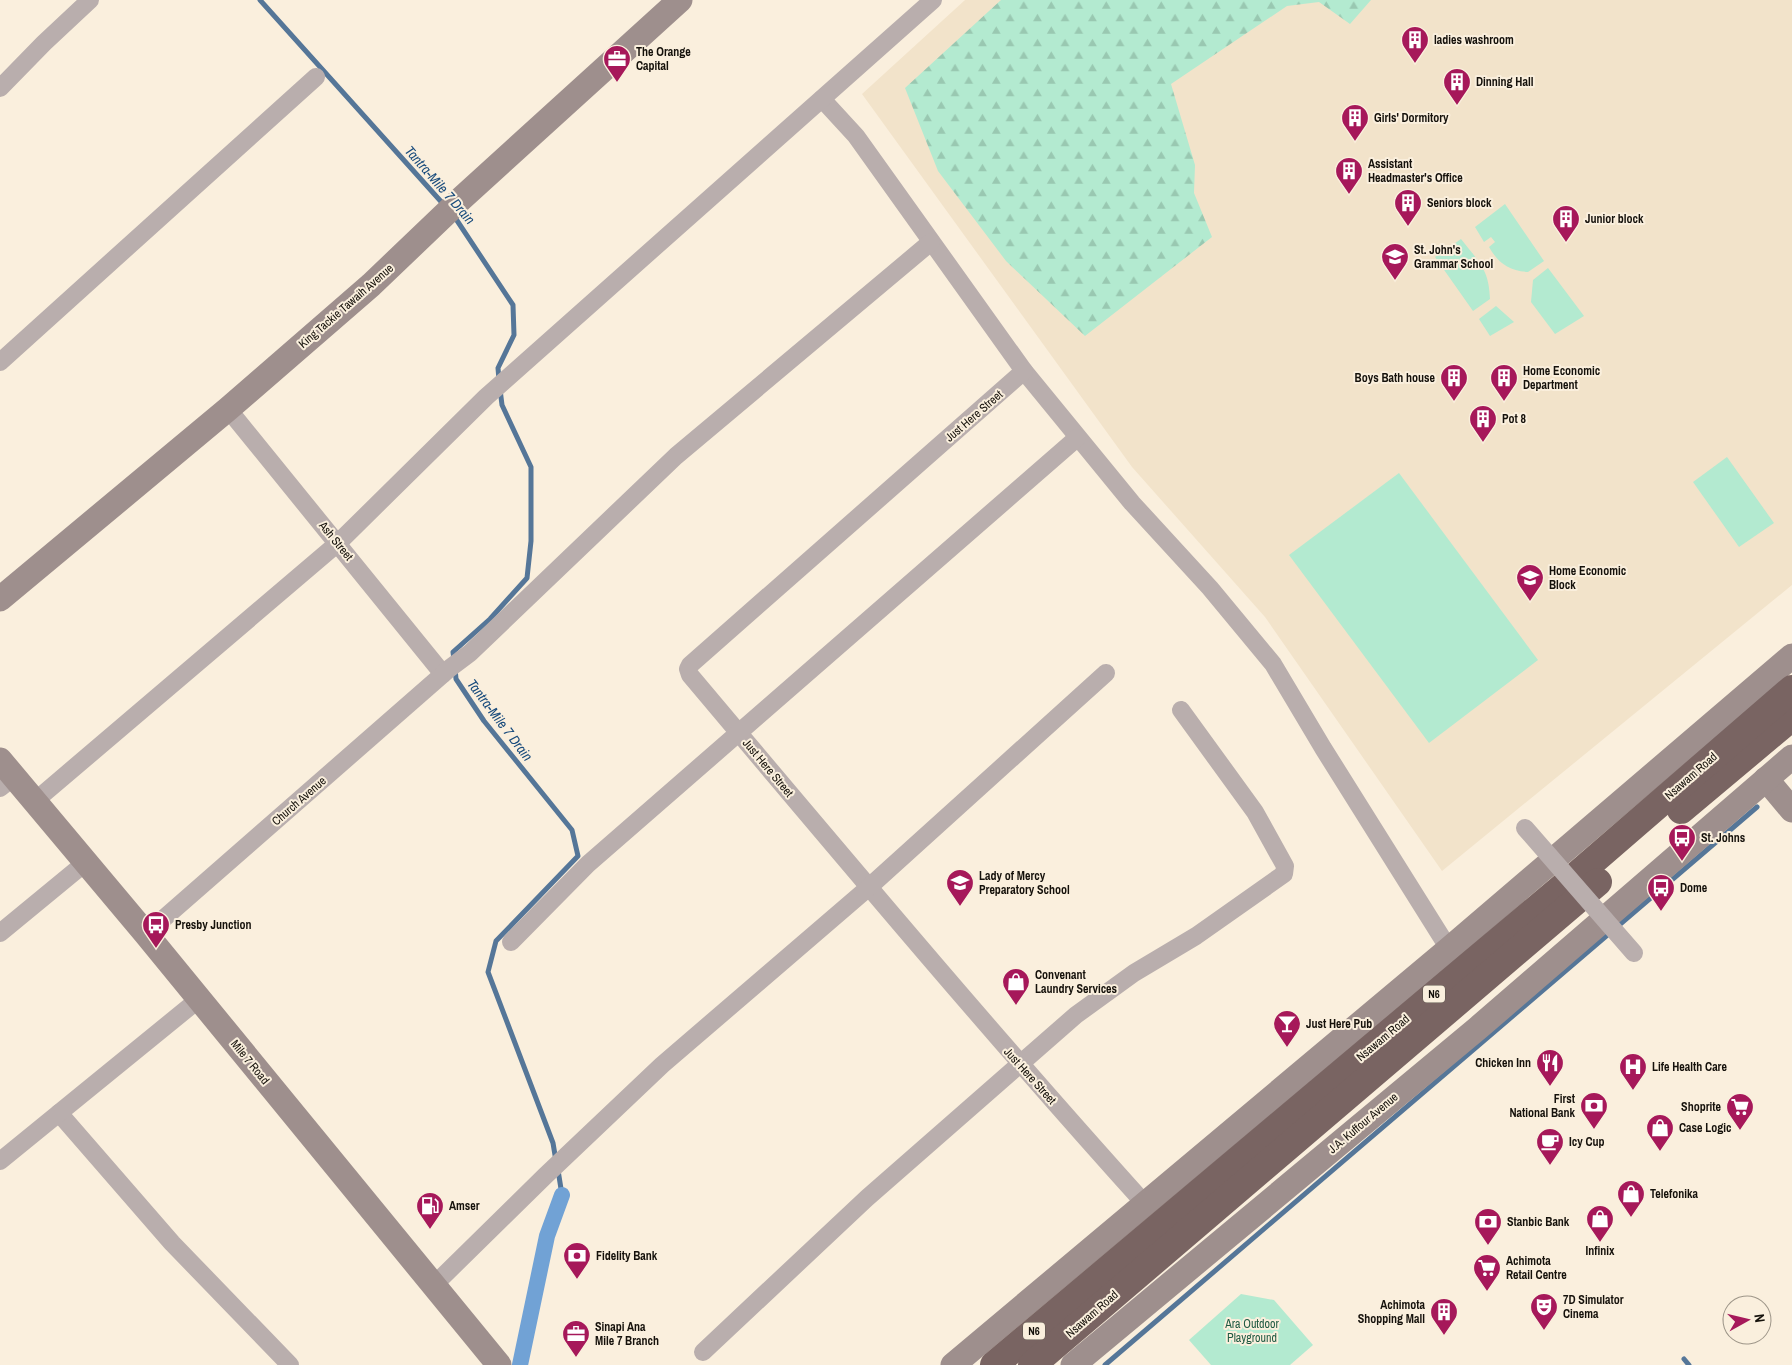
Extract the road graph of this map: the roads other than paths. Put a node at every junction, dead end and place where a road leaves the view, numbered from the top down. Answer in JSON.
{"nodes":[{"id":1,"x":90,"y":0,"type":"edge"},
{"id":2,"x":680,"y":0,"type":"edge"},
{"id":3,"x":933,"y":0,"type":"edge"},
{"id":4,"x":316,"y":77,"type":"dead end"},
{"id":5,"x":0,"y":88,"type":"edge"},
{"id":6,"x":822,"y":99,"type":"junction"},
{"id":7,"x":930,"y":242,"type":"junction"},
{"id":8,"x":0,"y":362,"type":"edge"},
{"id":9,"x":1024,"y":372,"type":"junction"},
{"id":10,"x":228,"y":409,"type":"junction"},
{"id":11,"x":1077,"y":438,"type":"junction"},
{"id":12,"x":338,"y":543,"type":"junction"},
{"id":13,"x":0,"y":599,"type":"edge"},
{"id":14,"x":1792,"y":656,"type":"edge"},
{"id":15,"x":447,"y":671,"type":"junction"},
{"id":16,"x":1106,"y":673,"type":"dead end"},
{"id":17,"x":1792,"y":689,"type":"edge"},
{"id":18,"x":1181,"y":710,"type":"dead end"},
{"id":19,"x":1792,"y":717,"type":"edge"},
{"id":20,"x":738,"y":732,"type":"junction"},
{"id":21,"x":1792,"y":757,"type":"edge"},
{"id":22,"x":5,"y":775,"type":"edge"},
{"id":23,"x":1766,"y":780,"type":"junction"},
{"id":24,"x":35,"y":801,"type":"junction"},
{"id":25,"x":1792,"y":810,"type":"edge"},
{"id":26,"x":1525,"y":828,"type":"dead end"},
{"id":27,"x":85,"y":863,"type":"junction"},
{"id":28,"x":868,"y":888,"type":"junction"},
{"id":29,"x":0,"y":932,"type":"edge"},
{"id":30,"x":146,"y":934,"type":"junction"},
{"id":31,"x":511,"y":942,"type":"dead end"},
{"id":32,"x":1449,"y":949,"type":"junction"},
{"id":33,"x":1634,"y":953,"type":"dead end"},
{"id":34,"x":199,"y":999,"type":"junction"},
{"id":35,"x":1020,"y":1065,"type":"junction"},
{"id":36,"x":59,"y":1113,"type":"junction"},
{"id":37,"x":0,"y":1161,"type":"edge"},
{"id":38,"x":1145,"y":1204,"type":"junction"},
{"id":39,"x":434,"y":1286,"type":"junction"},
{"id":40,"x":1083,"y":1305,"type":"junction"},
{"id":41,"x":703,"y":1352,"type":"dead end"},
{"id":42,"x":290,"y":1365,"type":"edge"},
{"id":43,"x":499,"y":1365,"type":"edge"},
{"id":44,"x":954,"y":1365,"type":"edge"},
{"id":45,"x":994,"y":1365,"type":"edge"},
{"id":46,"x":1032,"y":1365,"type":"edge"},
{"id":47,"x":1073,"y":1365,"type":"edge"}],
"edges":[{"from":1,"to":5,"type":"street"},
{"from":2,"to":10,"type":"main road","name":"King Tackie Tawaih Avenue"},
{"from":3,"to":6,"type":"street"},
{"from":4,"to":8,"type":"street"},
{"from":6,"to":7,"type":"street"},
{"from":6,"to":12,"type":"street"},
{"from":7,"to":9,"type":"street"},
{"from":7,"to":15,"type":"street","name":"Church Avenue"},
{"from":9,"to":11,"type":"street"},
{"from":9,"to":20,"type":"street","name":"Just Here Street"},
{"from":10,"to":12,"type":"street","name":"Ash Street"},
{"from":10,"to":13,"type":"main road","name":"King Tackie Tawaih Avenue"},
{"from":11,"to":20,"type":"street"},
{"from":11,"to":32,"type":"street"},
{"from":12,"to":15,"type":"street","name":"Ash Street"},
{"from":12,"to":24,"type":"street"},
{"from":14,"to":32,"type":"main road"},
{"from":15,"to":30,"type":"street","name":"Church Avenue"},
{"from":16,"to":28,"type":"street"},
{"from":17,"to":40,"type":"highway","name":"Nsawam Road","number":"N6"},
{"from":18,"to":35,"type":"street"},
{"from":19,"to":40,"type":"highway","name":"Nsawam Road","number":"N6"},
{"from":20,"to":28,"type":"street","name":"Just Here Street"},
{"from":20,"to":31,"type":"street"},
{"from":21,"to":23,"type":"main road","name":"J.A. Kuffour Avenue"},
{"from":22,"to":24,"type":"main road","name":"Mile 7 Road"},
{"from":23,"to":25,"type":"main road"},
{"from":23,"to":47,"type":"main road","name":"J.A. Kuffour Avenue"},
{"from":24,"to":27,"type":"main road","name":"Mile 7 Road"},
{"from":26,"to":33,"type":"street","bridge":true},
{"from":27,"to":29,"type":"street"},
{"from":27,"to":30,"type":"main road","name":"Mile 7 Road"},
{"from":28,"to":35,"type":"street","name":"Just Here Street"},
{"from":28,"to":39,"type":"street"},
{"from":30,"to":34,"type":"main road","name":"Mile 7 Road"},
{"from":32,"to":38,"type":"main road"},
{"from":34,"to":36,"type":"street"},
{"from":34,"to":39,"type":"main road","name":"Mile 7 Road"},
{"from":35,"to":38,"type":"street","name":"Just Here Street"},
{"from":35,"to":41,"type":"street"},
{"from":36,"to":37,"type":"street"},
{"from":36,"to":42,"type":"street"},
{"from":38,"to":44,"type":"main road"},
{"from":39,"to":43,"type":"main road","name":"Mile 7 Road"},
{"from":40,"to":45,"type":"highway","name":"Nsawam Road","number":"N6"},
{"from":40,"to":46,"type":"highway","name":"Nsawam Road","number":"N6"}]}
